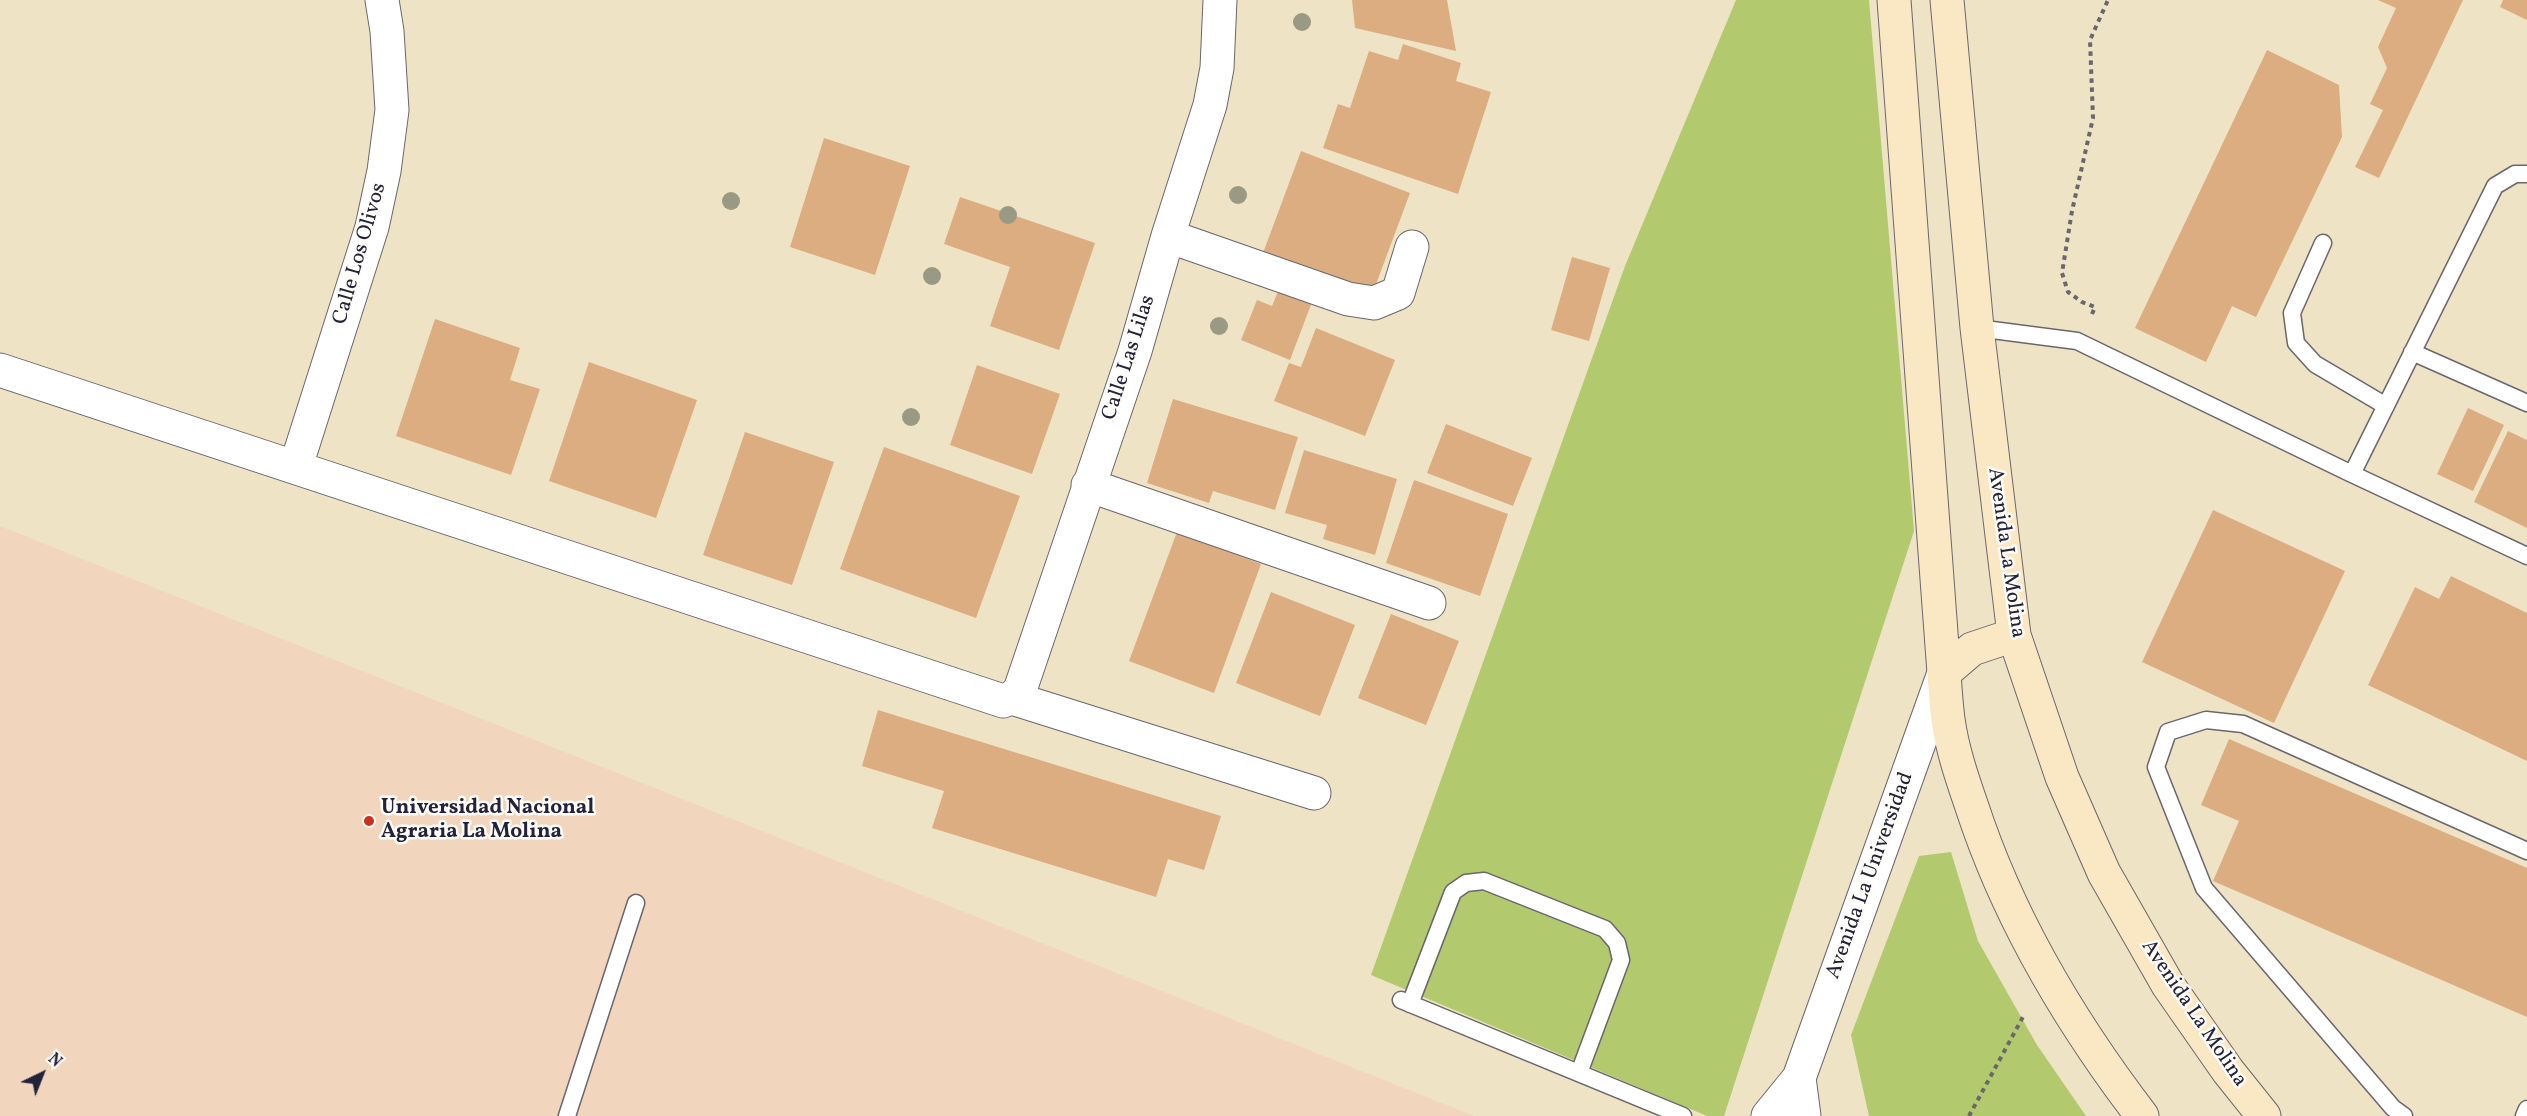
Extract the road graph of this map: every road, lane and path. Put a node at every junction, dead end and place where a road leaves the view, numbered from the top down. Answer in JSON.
{"nodes":[{"id":1,"x":382,"y":0,"type":"edge"},
{"id":2,"x":1220,"y":0,"type":"edge"},
{"id":3,"x":1894,"y":0,"type":"edge"},
{"id":4,"x":1947,"y":0,"type":"edge"},
{"id":5,"x":2108,"y":0,"type":"edge"},
{"id":6,"x":2527,"y":174,"type":"edge"},
{"id":7,"x":1168,"y":236,"type":"junction"},
{"id":8,"x":2323,"y":243,"type":"dead end"},
{"id":9,"x":1412,"y":247,"type":"dead end"},
{"id":10,"x":1977,"y":328,"type":"junction"},
{"id":11,"x":2079,"y":342,"type":"junction"},
{"id":12,"x":2412,"y":352,"type":"junction"},
{"id":13,"x":0,"y":370,"type":"edge"},
{"id":14,"x":2527,"y":403,"type":"edge"},
{"id":15,"x":2386,"y":406,"type":"junction"},
{"id":16,"x":296,"y":466,"type":"junction"},
{"id":17,"x":2352,"y":474,"type":"junction"},
{"id":18,"x":1088,"y":485,"type":"junction"},
{"id":19,"x":2527,"y":556,"type":"edge"},
{"id":20,"x":1429,"y":603,"type":"dead end"},
{"id":21,"x":2014,"y":636,"type":"junction"},
{"id":22,"x":1944,"y":673,"type":"junction"},
{"id":23,"x":1008,"y":699,"type":"junction"},
{"id":24,"x":1314,"y":793,"type":"dead end"},
{"id":25,"x":2527,"y":851,"type":"edge"},
{"id":26,"x":636,"y":903,"type":"dead end"},
{"id":27,"x":2046,"y":975,"type":"junction"},
{"id":28,"x":1578,"y":1073,"type":"junction"},
{"id":29,"x":1799,"y":1078,"type":"junction"},
{"id":30,"x":2527,"y":1109,"type":"edge"},
{"id":31,"x":567,"y":1116,"type":"edge"},
{"id":32,"x":1683,"y":1116,"type":"edge"},
{"id":33,"x":1768,"y":1116,"type":"edge"},
{"id":34,"x":1804,"y":1116,"type":"edge"},
{"id":35,"x":1970,"y":1116,"type":"edge"},
{"id":36,"x":2142,"y":1116,"type":"edge"},
{"id":37,"x":2264,"y":1116,"type":"edge"},
{"id":38,"x":2404,"y":1116,"type":"edge"},
{"id":39,"x":2524,"y":1116,"type":"edge"}],
"edges":[{"from":1,"to":16,"type":"street","name":"Calle Los Olivos"},
{"from":2,"to":7,"type":"street","name":"Calle Las Lilas"},
{"from":3,"to":22,"type":"main road"},
{"from":4,"to":10,"type":"main road","name":"Avenida La Molina"},
{"from":5,"to":11,"type":"path"},
{"from":6,"to":12,"type":"lane"},
{"from":7,"to":9,"type":"street"},
{"from":7,"to":18,"type":"street","name":"Calle Las Lilas"},
{"from":8,"to":15,"type":"lane"},
{"from":10,"to":11,"type":"lane"},
{"from":10,"to":21,"type":"main road","name":"Avenida La Molina"},
{"from":11,"to":17,"type":"lane"},
{"from":12,"to":14,"type":"lane"},
{"from":12,"to":15,"type":"lane"},
{"from":13,"to":16,"type":"street"},
{"from":15,"to":17,"type":"lane"},
{"from":16,"to":23,"type":"street"},
{"from":17,"to":19,"type":"lane"},
{"from":18,"to":20,"type":"street"},
{"from":18,"to":23,"type":"street","name":"Calle Las Lilas"},
{"from":21,"to":22,"type":"main road"},
{"from":21,"to":37,"type":"main road","name":"Avenida La Molina"},
{"from":22,"to":27,"type":"main road"},
{"from":22,"to":29,"type":"street","name":"Avenida La Universidad"},
{"from":23,"to":24,"type":"street"},
{"from":25,"to":38,"type":"lane"},
{"from":26,"to":31,"type":"lane"},
{"from":27,"to":35,"type":"path"},
{"from":27,"to":36,"type":"main road"},
{"from":28,"to":28,"type":"lane"},
{"from":28,"to":32,"type":"lane"},
{"from":29,"to":33,"type":"street","name":"Avenida La Universidad"},
{"from":29,"to":34,"type":"street","name":"Avenida La Universidad"},
{"from":30,"to":39,"type":"lane"}]}
